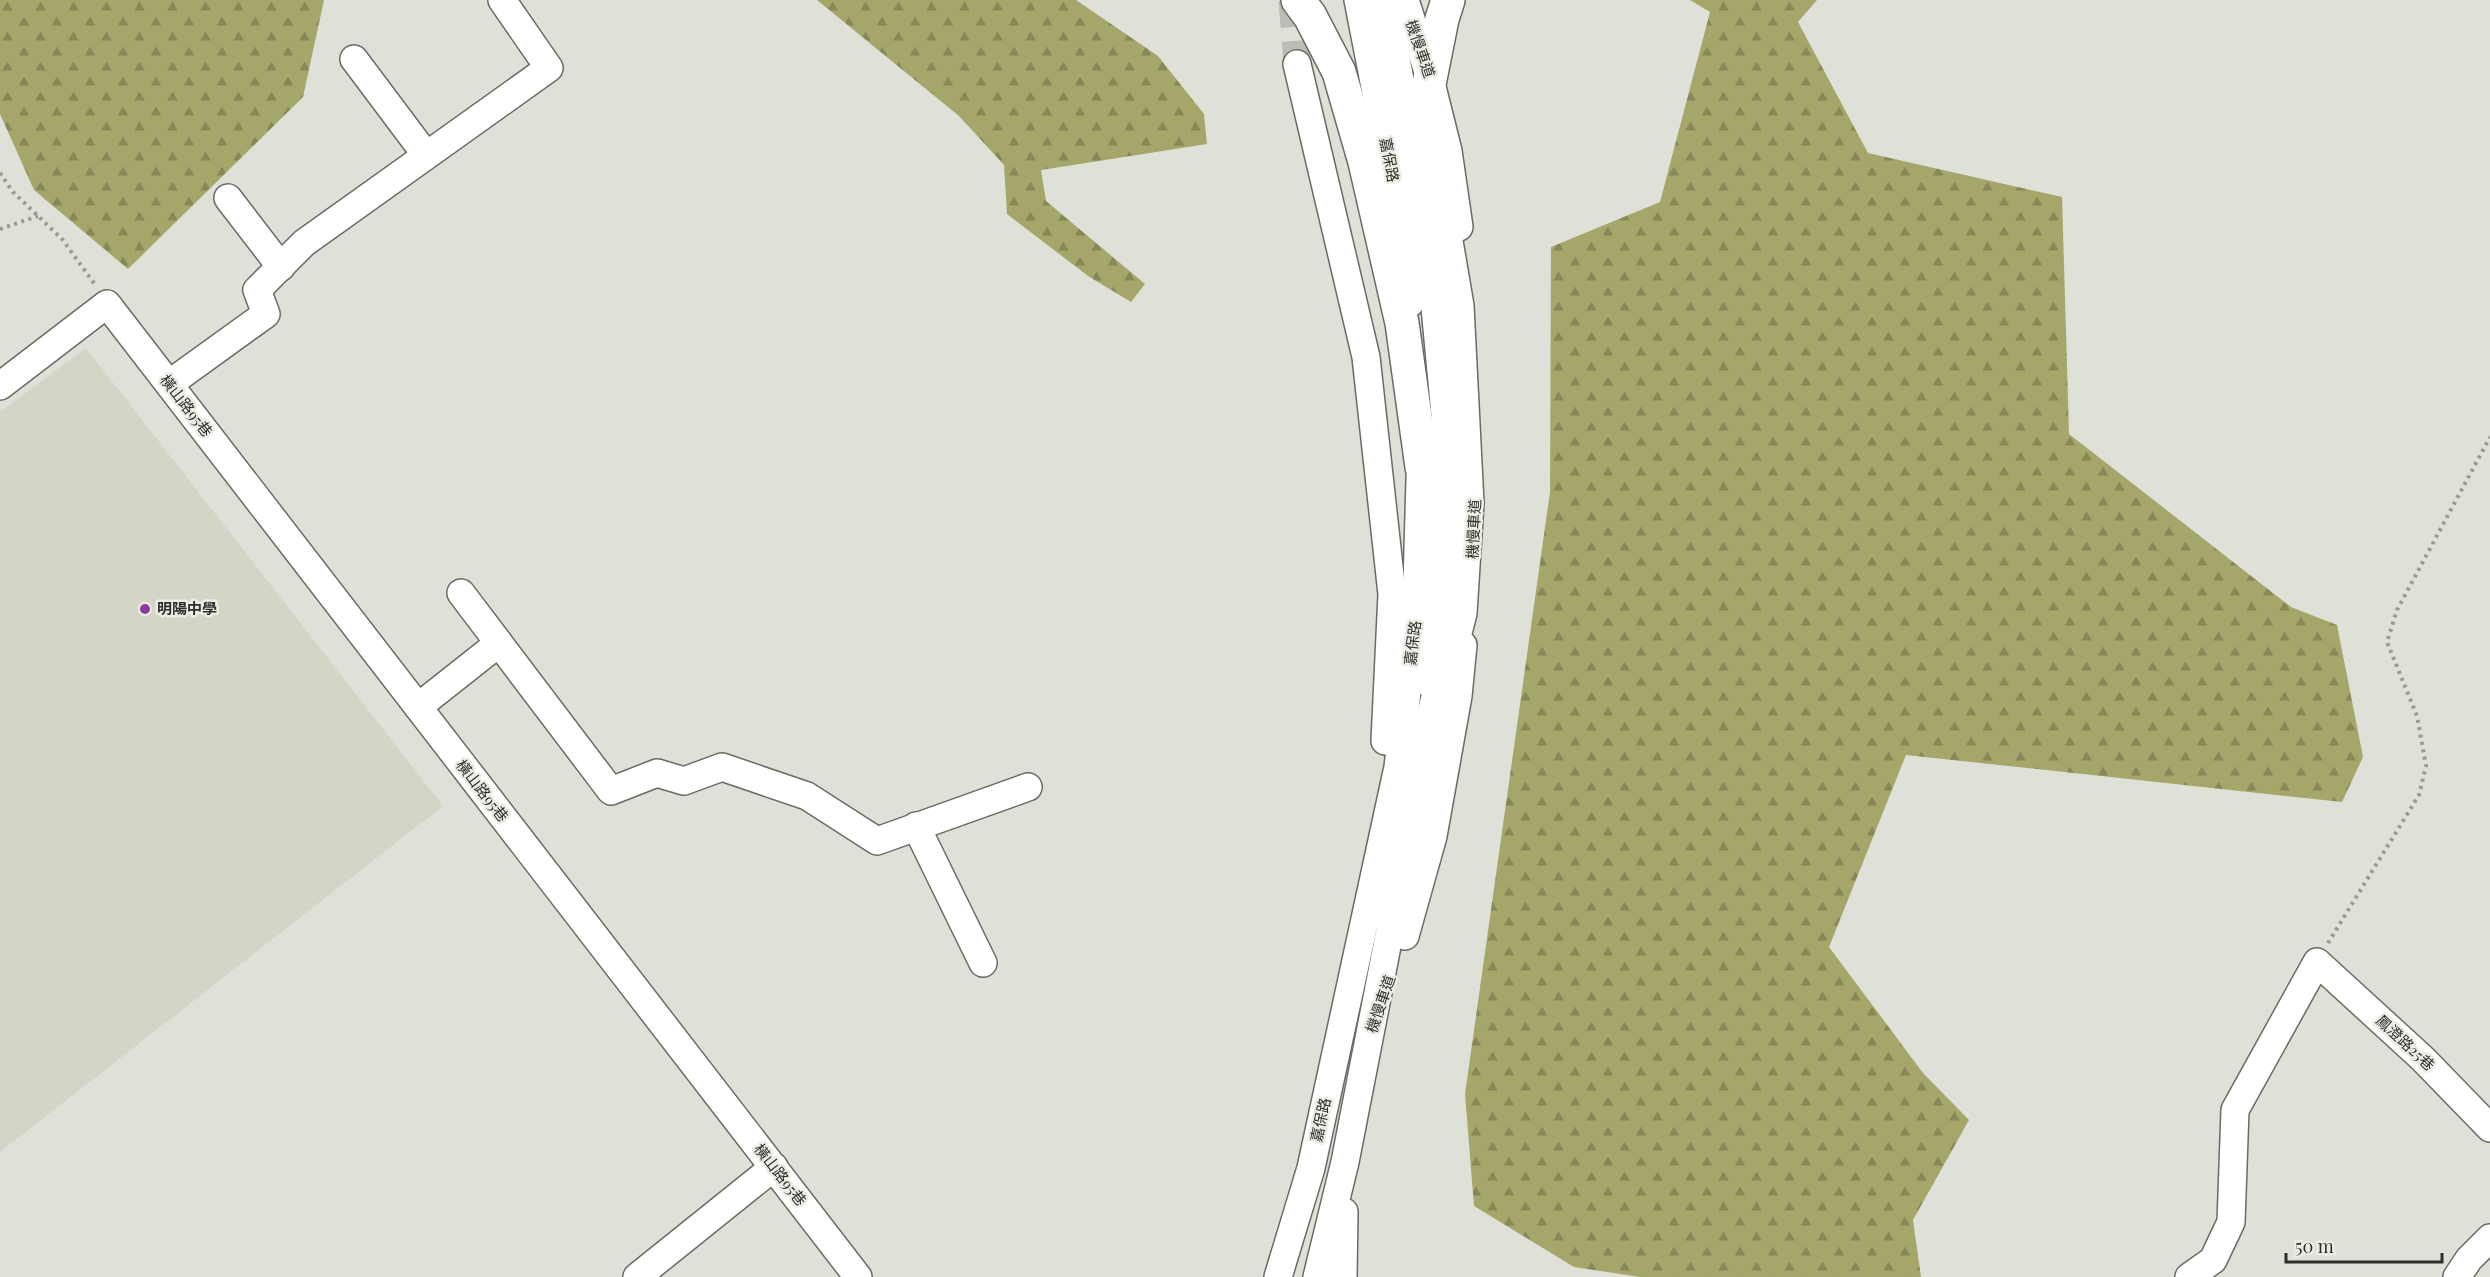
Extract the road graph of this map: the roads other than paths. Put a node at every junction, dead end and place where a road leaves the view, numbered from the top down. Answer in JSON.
{"nodes":[{"id":1,"x":502,"y":0,"type":"edge"},
{"id":2,"x":1298,"y":0,"type":"edge"},
{"id":3,"x":1358,"y":0,"type":"edge"},
{"id":4,"x":1385,"y":0,"type":"edge"},
{"id":5,"x":1405,"y":0,"type":"edge"},
{"id":6,"x":1448,"y":0,"type":"edge"},
{"id":7,"x":354,"y":59,"type":"dead end"},
{"id":8,"x":1297,"y":64,"type":"tunnel mouth"},
{"id":9,"x":1429,"y":75,"type":"junction"},
{"id":10,"x":426,"y":155,"type":"junction"},
{"id":11,"x":228,"y":198,"type":"dead end"},
{"id":12,"x":281,"y":267,"type":"junction"},
{"id":13,"x":169,"y":384,"type":"junction"},
{"id":14,"x":0,"y":386,"type":"edge"},
{"id":15,"x":1422,"y":467,"type":"junction"},
{"id":16,"x":460,"y":593,"type":"dead end"},
{"id":17,"x":499,"y":643,"type":"junction"},
{"id":18,"x":418,"y":707,"type":"junction"},
{"id":19,"x":1418,"y":775,"type":"junction"},
{"id":20,"x":1028,"y":787,"type":"dead end"},
{"id":21,"x":916,"y":826,"type":"junction"},
{"id":22,"x":1379,"y":859,"type":"junction"},
{"id":23,"x":983,"y":963,"type":"dead end"},
{"id":24,"x":1364,"y":1053,"type":"junction"},
{"id":25,"x":2490,"y":1128,"type":"edge"},
{"id":26,"x":1345,"y":1161,"type":"junction"},
{"id":27,"x":774,"y":1167,"type":"junction"},
{"id":28,"x":2490,"y":1238,"type":"edge"},
{"id":29,"x":637,"y":1277,"type":"edge"},
{"id":30,"x":858,"y":1277,"type":"edge"},
{"id":31,"x":1278,"y":1277,"type":"edge"},
{"id":32,"x":1317,"y":1277,"type":"edge"},
{"id":33,"x":1343,"y":1277,"type":"edge"},
{"id":34,"x":2189,"y":1277,"type":"edge"},
{"id":35,"x":2457,"y":1277,"type":"edge"}],
"edges":[{"from":1,"to":10,"type":"street"},
{"from":2,"to":15,"type":"highway"},
{"from":3,"to":15,"type":"street","name":"嘉保路"},
{"from":4,"to":19,"type":"street","name":"嘉保路"},
{"from":5,"to":9,"type":"street","name":"機慢車道"},
{"from":6,"to":9,"type":"highway"},
{"from":7,"to":10,"type":"street"},
{"from":8,"to":22,"type":"street"},
{"from":9,"to":19,"type":"highway"},
{"from":9,"to":24,"type":"street","name":"機慢車道"},
{"from":10,"to":12,"type":"street"},
{"from":11,"to":12,"type":"street"},
{"from":12,"to":13,"type":"street"},
{"from":13,"to":14,"type":"street","name":"橫山路95巷"},
{"from":13,"to":18,"type":"street","name":"橫山路95巷"},
{"from":15,"to":22,"type":"street","name":"嘉保路"},
{"from":16,"to":17,"type":"street"},
{"from":17,"to":18,"type":"street"},
{"from":17,"to":21,"type":"street"},
{"from":18,"to":27,"type":"street","name":"橫山路95巷"},
{"from":19,"to":24,"type":"street","name":"嘉保路"},
{"from":20,"to":21,"type":"street"},
{"from":21,"to":23,"type":"street"},
{"from":22,"to":31,"type":"street","name":"嘉保路"},
{"from":24,"to":26,"type":"street","name":"嘉保路"},
{"from":25,"to":34,"type":"street","name":"鳳澄路25巷"},
{"from":26,"to":32,"type":"street","name":"嘉保路"},
{"from":26,"to":33,"type":"street"},
{"from":27,"to":29,"type":"street"},
{"from":27,"to":30,"type":"street","name":"橫山路95巷"},
{"from":28,"to":35,"type":"street"}]}
